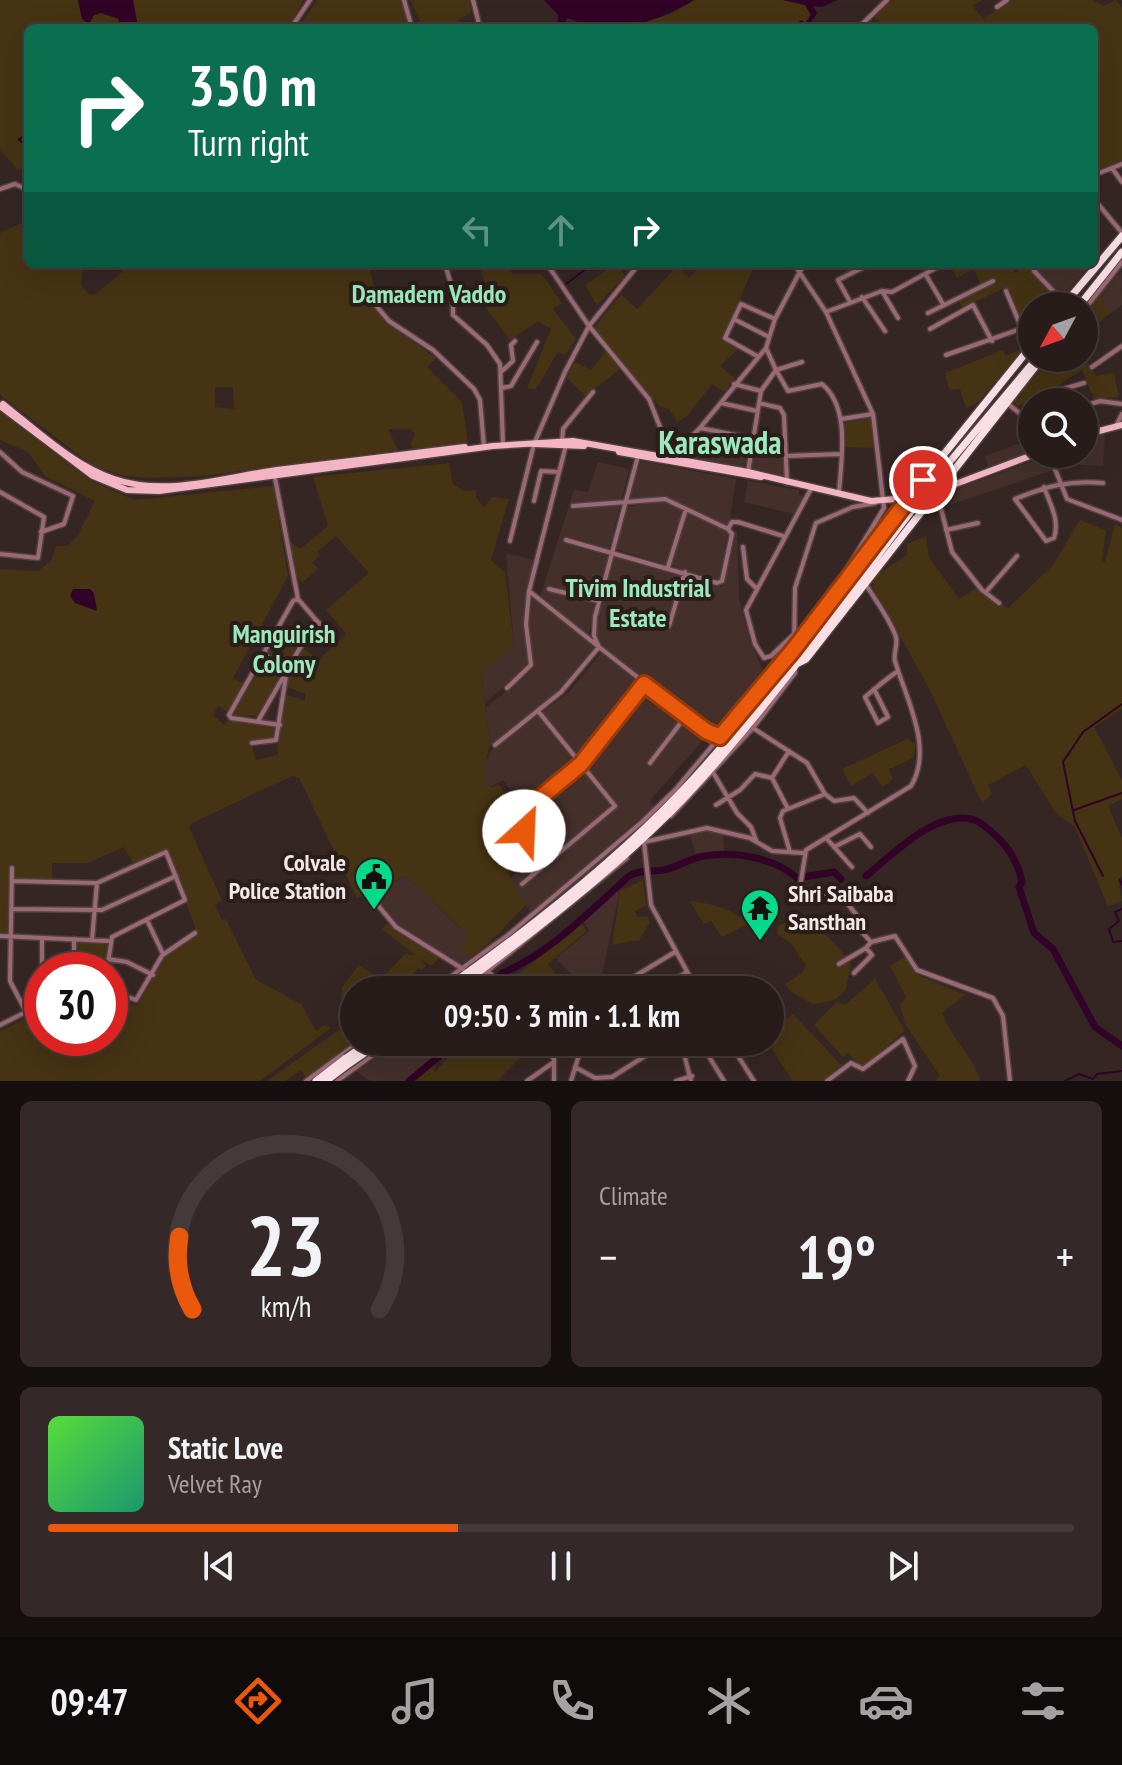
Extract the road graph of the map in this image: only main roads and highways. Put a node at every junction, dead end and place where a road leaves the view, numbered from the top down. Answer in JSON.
{"nodes":[{"id":1,"x":1122,"y":236,"type":"edge"},
{"id":2,"x":1122,"y":252,"type":"edge"},
{"id":3,"x":1098,"y":259,"type":"edge"},
{"id":4,"x":1098,"y":266,"type":"edge"},
{"id":5,"x":1092,"y":268,"type":"edge"},
{"id":6,"x":1096,"y":268,"type":"edge"},
{"id":7,"x":1075,"y":292,"type":"edge"},
{"id":8,"x":1077,"y":292,"type":"edge"},
{"id":9,"x":1090,"y":292,"type":"edge"},
{"id":10,"x":1018,"y":362,"type":"edge"},
{"id":11,"x":1018,"y":370,"type":"edge"},
{"id":12,"x":1029,"y":372,"type":"edge"},
{"id":13,"x":1030,"y":372,"type":"edge"},
{"id":14,"x":0,"y":405,"type":"edge"},
{"id":15,"x":1119,"y":425,"type":"edge"},
{"id":16,"x":1098,"y":431,"type":"edge"},
{"id":17,"x":639,"y":454,"type":"junction"},
{"id":18,"x":670,"y":460,"type":"junction"},
{"id":19,"x":1018,"y":460,"type":"edge"},
{"id":20,"x":935,"y":475,"type":"junction"},
{"id":21,"x":761,"y":477,"type":"junction"},
{"id":22,"x":923,"y":480,"type":"junction"},
{"id":23,"x":936,"y":491,"type":"junction"},
{"id":24,"x":908,"y":498,"type":"junction"},
{"id":25,"x":922,"y":510,"type":"junction"},
{"id":26,"x":791,"y":664,"type":"junction"},
{"id":27,"x":463,"y":976,"type":"edge"},
{"id":28,"x":473,"y":976,"type":"edge"},
{"id":29,"x":354,"y":1056,"type":"edge"},
{"id":30,"x":356,"y":1056,"type":"edge"},
{"id":31,"x":348,"y":1061,"type":"junction"},
{"id":32,"x":316,"y":1081,"type":"edge"},
{"id":33,"x":326,"y":1081,"type":"edge"}],
"edges":[{"from":1,"to":3,"type":"highway"},
{"from":1,"to":4,"type":"highway"},
{"from":2,"to":9,"type":"highway"},
{"from":5,"to":7,"type":"highway"},
{"from":6,"to":8,"type":"highway"},
{"from":10,"to":22,"type":"highway"},
{"from":11,"to":20,"type":"highway"},
{"from":12,"to":20,"type":"highway"},
{"from":13,"to":23,"type":"highway"},
{"from":14,"to":17,"type":"main road"},
{"from":15,"to":16,"type":"main road"},
{"from":17,"to":18,"type":"main road"},
{"from":17,"to":18,"type":"main road"},
{"from":18,"to":21,"type":"main road"},
{"from":18,"to":21,"type":"main road"},
{"from":19,"to":23,"type":"main road"},
{"from":20,"to":26,"type":"highway","bridge":true},
{"from":21,"to":24,"type":"main road"},
{"from":22,"to":23,"type":"highway"},
{"from":22,"to":24,"type":"highway"},
{"from":23,"to":25,"type":"highway"},
{"from":24,"to":25,"type":"highway"},
{"from":24,"to":26,"type":"highway"},
{"from":25,"to":26,"type":"highway"},
{"from":26,"to":27,"type":"highway"},
{"from":26,"to":28,"type":"highway"},
{"from":29,"to":31,"type":"highway","bridge":true},
{"from":30,"to":31,"type":"highway","bridge":true},
{"from":31,"to":32,"type":"highway"},
{"from":31,"to":33,"type":"highway"}]}
